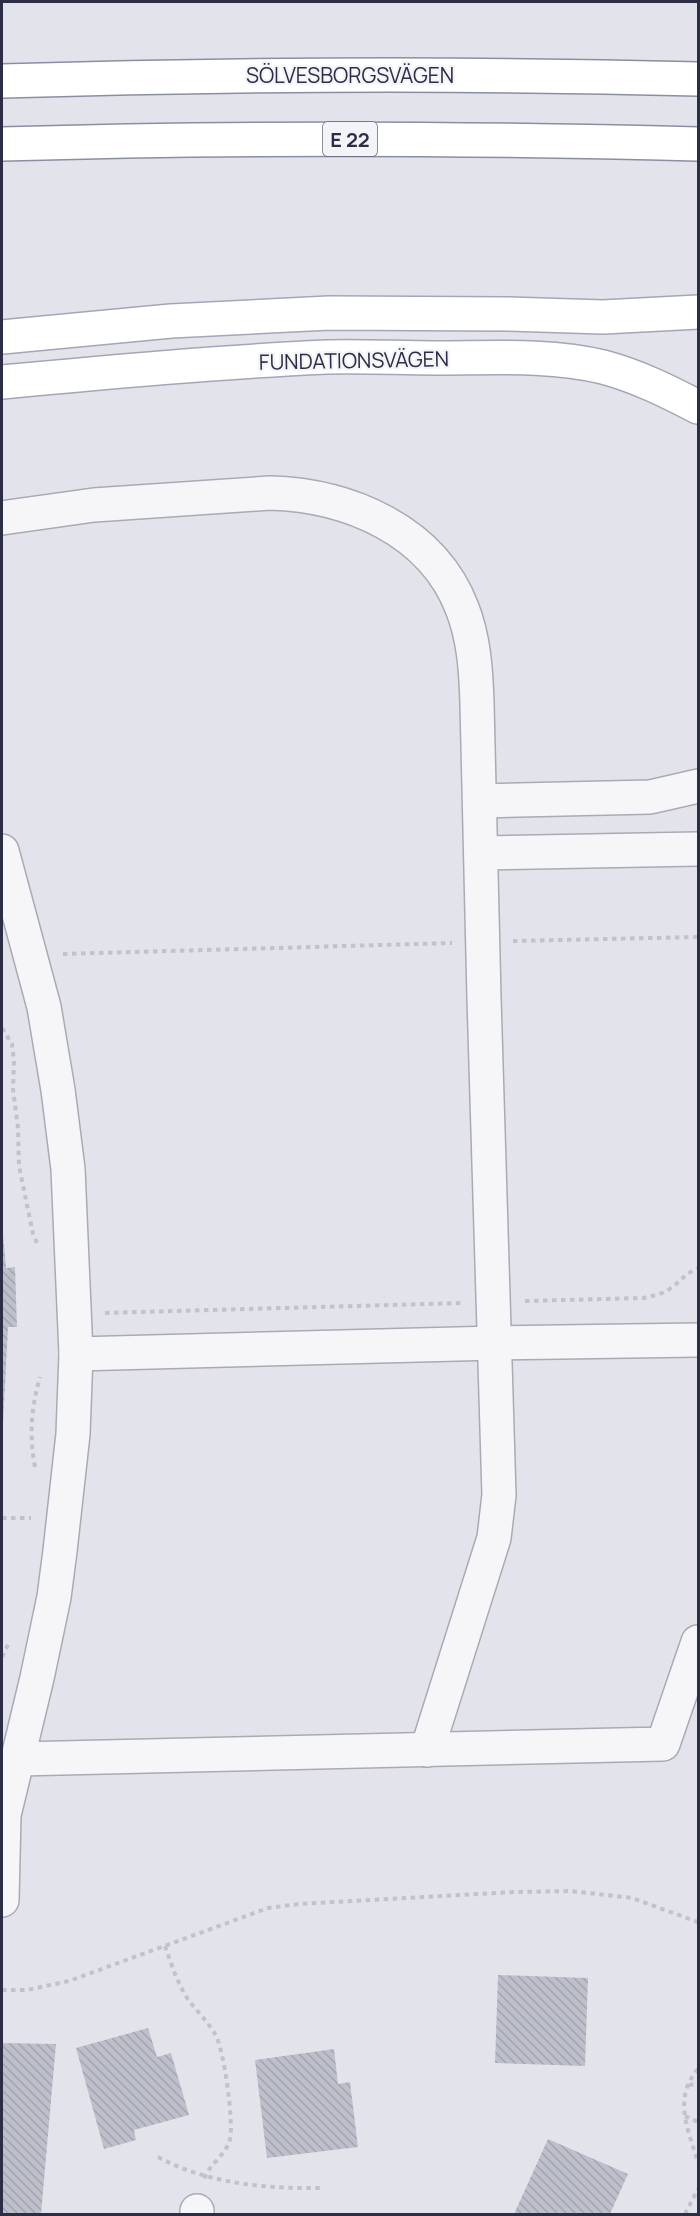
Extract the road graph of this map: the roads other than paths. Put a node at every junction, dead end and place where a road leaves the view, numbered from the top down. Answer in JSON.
{"nodes":[{"id":1,"x":699,"y":79,"type":"edge"},
{"id":2,"x":2,"y":81,"type":"edge"},
{"id":3,"x":2,"y":144,"type":"edge"},
{"id":4,"x":699,"y":144,"type":"edge"},
{"id":5,"x":699,"y":312,"type":"edge"},
{"id":6,"x":2,"y":337,"type":"edge"},
{"id":7,"x":2,"y":382,"type":"edge"},
{"id":8,"x":699,"y":407,"type":"edge"},
{"id":9,"x":2,"y":518,"type":"edge"},
{"id":10,"x":699,"y":786,"type":"edge"},
{"id":11,"x":481,"y":801,"type":"junction"},
{"id":12,"x":699,"y":849,"type":"edge"},
{"id":13,"x":2,"y":851,"type":"edge"},
{"id":14,"x":482,"y":853,"type":"junction"},
{"id":15,"x":699,"y":1340,"type":"edge"},
{"id":16,"x":496,"y":1343,"type":"junction"},
{"id":17,"x":76,"y":1354,"type":"junction"},
{"id":18,"x":699,"y":1642,"type":"edge"},
{"id":19,"x":427,"y":1750,"type":"junction"},
{"id":20,"x":18,"y":1759,"type":"junction"},
{"id":21,"x":2,"y":1900,"type":"edge"}],
"edges":[{"from":1,"to":2,"type":"main road","name":"SÖLVESBORGSVÄGEN"},
{"from":3,"to":4,"type":"main road","number":"E 22"},
{"from":5,"to":6,"type":"main road"},
{"from":7,"to":8,"type":"main road","name":"FUNDATIONSVÄGEN"},
{"from":9,"to":11,"type":"lane"},
{"from":10,"to":11,"type":"lane"},
{"from":11,"to":14,"type":"lane"},
{"from":12,"to":14,"type":"lane"},
{"from":13,"to":17,"type":"lane"},
{"from":14,"to":16,"type":"lane"},
{"from":15,"to":16,"type":"lane"},
{"from":16,"to":17,"type":"lane"},
{"from":16,"to":19,"type":"lane"},
{"from":17,"to":20,"type":"lane"},
{"from":18,"to":19,"type":"lane"},
{"from":19,"to":20,"type":"lane"},
{"from":20,"to":21,"type":"lane"}]}
